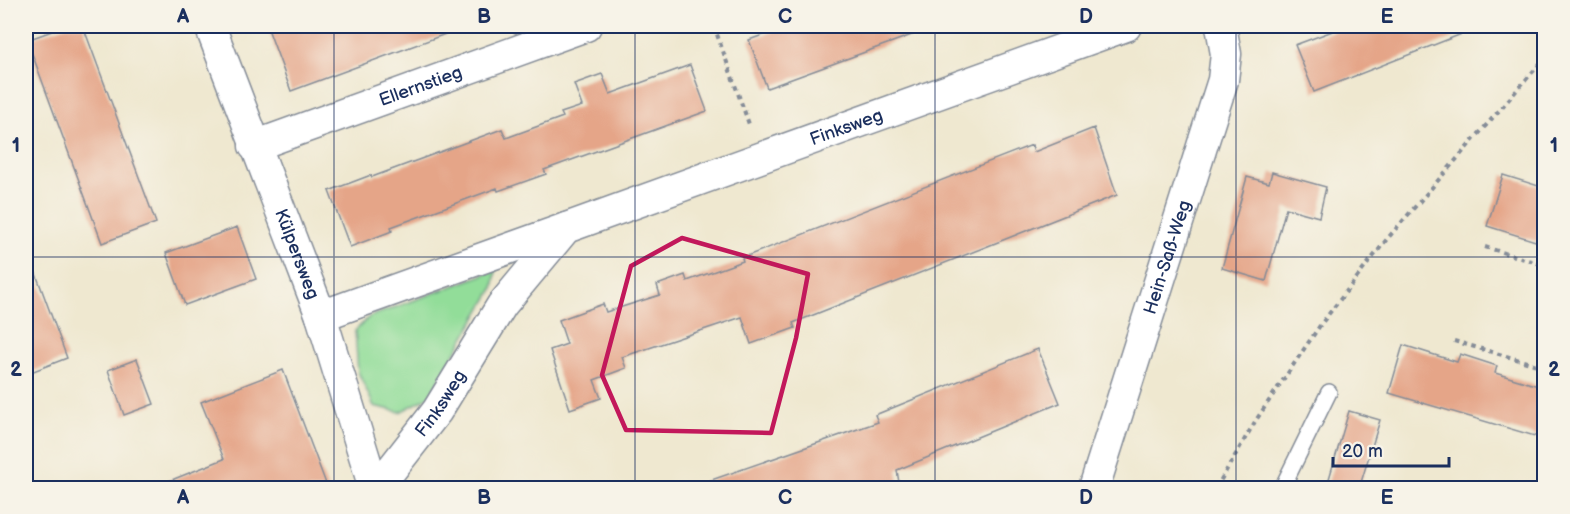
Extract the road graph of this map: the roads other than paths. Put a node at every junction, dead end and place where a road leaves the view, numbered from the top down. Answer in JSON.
{"nodes":[{"id":1,"x":210,"y":26,"type":"edge"},
{"id":2,"x":586,"y":26,"type":"edge"},
{"id":3,"x":1126,"y":26,"type":"edge"},
{"id":4,"x":1221,"y":26,"type":"edge"},
{"id":5,"x":254,"y":146,"type":"junction"},
{"id":6,"x":566,"y":228,"type":"junction"},
{"id":7,"x":321,"y":316,"type":"junction"},
{"id":8,"x":1329,"y":392,"type":"dead end"},
{"id":9,"x":376,"y":489,"type":"edge"},
{"id":10,"x":1094,"y":489,"type":"edge"},
{"id":11,"x":1282,"y":489,"type":"edge"}],
"edges":[{"from":1,"to":5,"type":"street","name":"Külpersweg"},
{"from":2,"to":5,"type":"street","name":"Ellernstieg"},
{"from":3,"to":6,"type":"street","name":"Finksweg"},
{"from":4,"to":10,"type":"street","name":"Hein-Saß-Weg"},
{"from":5,"to":7,"type":"street","name":"Külpersweg"},
{"from":6,"to":7,"type":"street","name":"Finksweg"},
{"from":6,"to":9,"type":"street","name":"Finksweg"},
{"from":7,"to":9,"type":"street","name":"Külpersweg"},
{"from":8,"to":11,"type":"lane"}]}
